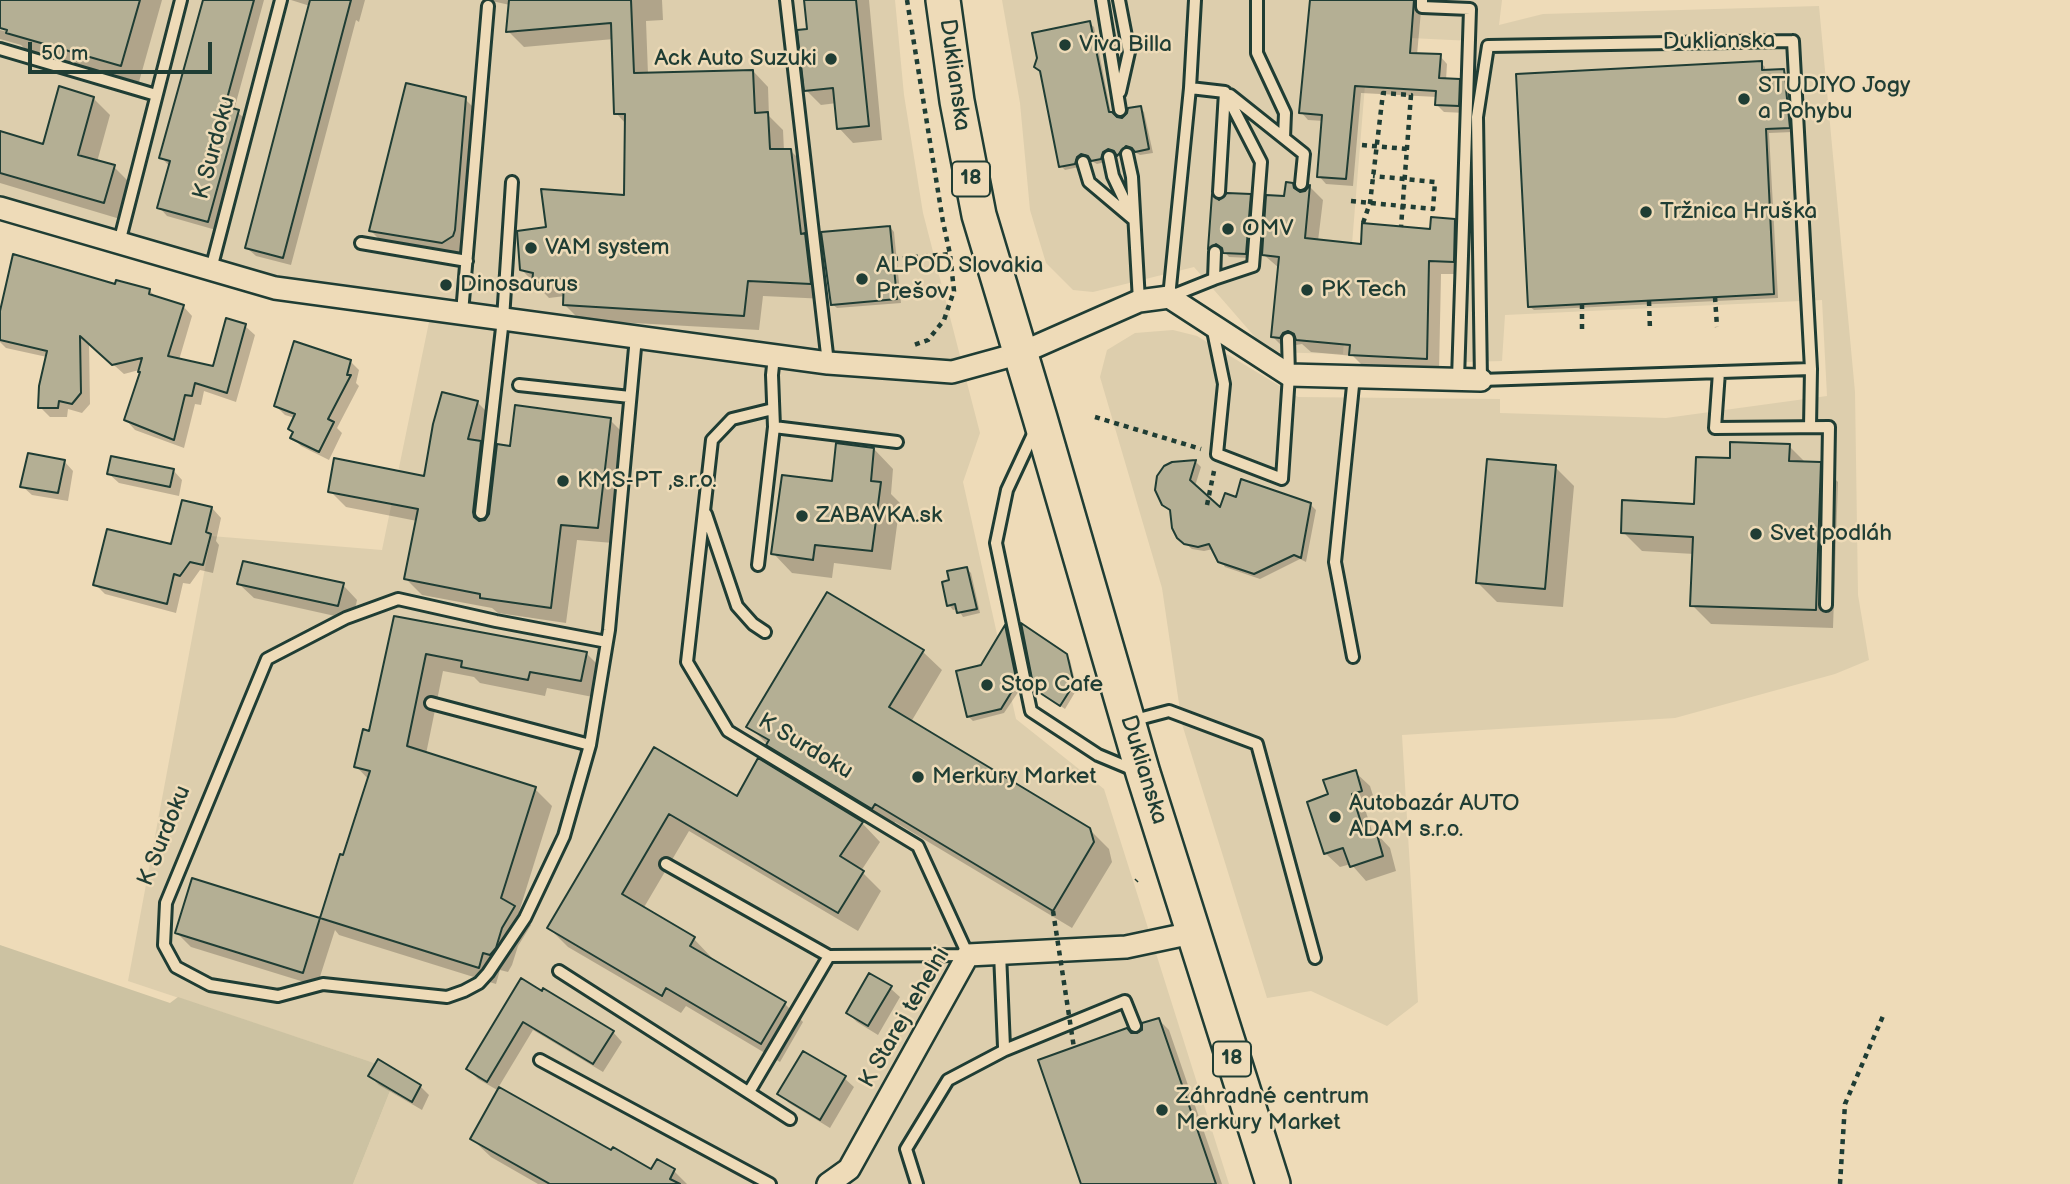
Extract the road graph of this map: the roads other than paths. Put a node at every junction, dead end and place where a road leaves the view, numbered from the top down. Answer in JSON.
{"nodes":[{"id":1,"x":181,"y":0,"type":"edge"},
{"id":2,"x":281,"y":0,"type":"edge"},
{"id":3,"x":786,"y":0,"type":"edge"},
{"id":4,"x":943,"y":0,"type":"edge"},
{"id":5,"x":1102,"y":0,"type":"edge"},
{"id":6,"x":1119,"y":0,"type":"edge"},
{"id":7,"x":1195,"y":0,"type":"edge"},
{"id":8,"x":1257,"y":0,"type":"edge"},
{"id":9,"x":1422,"y":0,"type":"edge"},
{"id":10,"x":1458,"y":4,"type":"edge"},
{"id":11,"x":488,"y":6,"type":"dead end"},
{"id":12,"x":0,"y":49,"type":"edge"},
{"id":13,"x":1190,"y":88,"type":"junction"},
{"id":14,"x":1225,"y":92,"type":"junction"},
{"id":15,"x":156,"y":95,"type":"junction"},
{"id":16,"x":1284,"y":138,"type":"junction"},
{"id":17,"x":1127,"y":153,"type":"dead end"},
{"id":18,"x":1109,"y":157,"type":"dead end"},
{"id":19,"x":1083,"y":162,"type":"dead end"},
{"id":20,"x":512,"y":182,"type":"dead end"},
{"id":21,"x":1301,"y":184,"type":"dead end"},
{"id":22,"x":1219,"y":192,"type":"dead end"},
{"id":23,"x":0,"y":208,"type":"edge"},
{"id":24,"x":1134,"y":220,"type":"junction"},
{"id":25,"x":119,"y":243,"type":"junction"},
{"id":26,"x":361,"y":243,"type":"dead end"},
{"id":27,"x":1215,"y":253,"type":"dead end"},
{"id":28,"x":467,"y":261,"type":"junction"},
{"id":29,"x":211,"y":269,"type":"junction"},
{"id":30,"x":1213,"y":279,"type":"junction"},
{"id":31,"x":1169,"y":297,"type":"junction"},
{"id":32,"x":1139,"y":301,"type":"junction"},
{"id":33,"x":462,"y":313,"type":"junction"},
{"id":34,"x":503,"y":319,"type":"junction"},
{"id":35,"x":1212,"y":327,"type":"junction"},
{"id":36,"x":636,"y":337,"type":"junction"},
{"id":37,"x":1288,"y":339,"type":"dead end"},
{"id":38,"x":1021,"y":353,"type":"junction"},
{"id":39,"x":774,"y":356,"type":"junction"},
{"id":40,"x":828,"y":363,"type":"junction"},
{"id":41,"x":1811,"y":369,"type":"junction"},
{"id":42,"x":1718,"y":372,"type":"junction"},
{"id":43,"x":1289,"y":374,"type":"junction"},
{"id":44,"x":1354,"y":376,"type":"junction"},
{"id":45,"x":1458,"y":379,"type":"junction"},
{"id":46,"x":1481,"y":380,"type":"junction"},
{"id":47,"x":519,"y":385,"type":"dead end"},
{"id":48,"x":630,"y":397,"type":"junction"},
{"id":49,"x":773,"y":409,"type":"junction"},
{"id":50,"x":1041,"y":418,"type":"junction"},
{"id":51,"x":774,"y":426,"type":"junction"},
{"id":52,"x":1810,"y":427,"type":"junction"},
{"id":53,"x":897,"y":442,"type":"dead end"},
{"id":54,"x":704,"y":508,"type":"junction"},
{"id":55,"x":481,"y":513,"type":"dead end"},
{"id":56,"x":758,"y":565,"type":"dead end"},
{"id":57,"x":1826,"y":605,"type":"dead end"},
{"id":58,"x":765,"y":632,"type":"dead end"},
{"id":59,"x":607,"y":642,"type":"junction"},
{"id":60,"x":1353,"y":657,"type":"dead end"},
{"id":61,"x":432,"y":703,"type":"dead end"},
{"id":62,"x":1129,"y":722,"type":"junction"},
{"id":63,"x":590,"y":745,"type":"junction"},
{"id":64,"x":1143,"y":773,"type":"junction"},
{"id":65,"x":666,"y":864,"type":"dead end"},
{"id":66,"x":1192,"y":933,"type":"junction"},
{"id":67,"x":1000,"y":953,"type":"junction"},
{"id":68,"x":968,"y":955,"type":"junction"},
{"id":69,"x":829,"y":956,"type":"junction"},
{"id":70,"x":1315,"y":958,"type":"dead end"},
{"id":71,"x":559,"y":971,"type":"dead end"},
{"id":72,"x":1135,"y":1026,"type":"dead end"},
{"id":73,"x":1004,"y":1047,"type":"dead end"},
{"id":74,"x":540,"y":1060,"type":"dead end"},
{"id":75,"x":749,"y":1092,"type":"junction"},
{"id":76,"x":790,"y":1119,"type":"dead end"},
{"id":77,"x":770,"y":1184,"type":"edge"},
{"id":78,"x":828,"y":1184,"type":"edge"},
{"id":79,"x":917,"y":1184,"type":"edge"},
{"id":80,"x":1272,"y":1184,"type":"edge"}],
"edges":[{"from":1,"to":15,"type":"lane"},
{"from":2,"to":29,"type":"lane","name":"K Surdoku"},
{"from":3,"to":40,"type":"lane"},
{"from":4,"to":38,"type":"main road","name":"Duklianska","number":"18"},
{"from":5,"to":6,"type":"lane"},
{"from":7,"to":13,"type":"lane"},
{"from":8,"to":16,"type":"lane"},
{"from":9,"to":10,"type":"lane"},
{"from":10,"to":45,"type":"lane"},
{"from":11,"to":28,"type":"lane"},
{"from":12,"to":15,"type":"lane"},
{"from":13,"to":14,"type":"lane"},
{"from":13,"to":31,"type":"lane"},
{"from":14,"to":16,"type":"lane"},
{"from":14,"to":22,"type":"lane"},
{"from":14,"to":30,"type":"lane"},
{"from":15,"to":25,"type":"lane"},
{"from":16,"to":21,"type":"lane"},
{"from":17,"to":24,"type":"lane"},
{"from":18,"to":24,"type":"lane"},
{"from":19,"to":24,"type":"lane"},
{"from":20,"to":34,"type":"lane"},
{"from":23,"to":25,"type":"street"},
{"from":24,"to":32,"type":"lane"},
{"from":25,"to":29,"type":"street"},
{"from":26,"to":28,"type":"lane"},
{"from":27,"to":30,"type":"lane"},
{"from":28,"to":33,"type":"lane"},
{"from":29,"to":33,"type":"street"},
{"from":30,"to":31,"type":"lane"},
{"from":31,"to":32,"type":"street"},
{"from":31,"to":35,"type":"street"},
{"from":32,"to":38,"type":"street"},
{"from":33,"to":34,"type":"street"},
{"from":34,"to":36,"type":"street"},
{"from":34,"to":55,"type":"lane"},
{"from":35,"to":43,"type":"street"},
{"from":35,"to":43,"type":"lane"},
{"from":36,"to":39,"type":"street"},
{"from":36,"to":48,"type":"lane","name":"K Surdoku"},
{"from":37,"to":43,"type":"lane"},
{"from":38,"to":40,"type":"street"},
{"from":38,"to":50,"type":"main road","name":"Duklianska","number":"18"},
{"from":39,"to":40,"type":"street"},
{"from":39,"to":49,"type":"lane"},
{"from":41,"to":42,"type":"lane"},
{"from":41,"to":46,"type":"lane","name":"Duklianska"},
{"from":41,"to":52,"type":"lane"},
{"from":42,"to":46,"type":"lane"},
{"from":42,"to":52,"type":"lane"},
{"from":43,"to":44,"type":"street"},
{"from":44,"to":45,"type":"street"},
{"from":44,"to":60,"type":"lane"},
{"from":45,"to":46,"type":"street"},
{"from":47,"to":48,"type":"lane"},
{"from":48,"to":59,"type":"lane","name":"K Surdoku"},
{"from":49,"to":51,"type":"lane"},
{"from":49,"to":54,"type":"lane","name":"K Surdoku"},
{"from":50,"to":62,"type":"main road","name":"Duklianska","number":"18"},
{"from":50,"to":64,"type":"lane"},
{"from":51,"to":53,"type":"lane"},
{"from":51,"to":56,"type":"lane"},
{"from":52,"to":57,"type":"lane"},
{"from":54,"to":58,"type":"lane","name":"K Surdoku"},
{"from":54,"to":68,"type":"lane","name":"K Surdoku"},
{"from":59,"to":63,"type":"lane","name":"K Surdoku"},
{"from":59,"to":63,"type":"lane","name":"K Surdoku"},
{"from":61,"to":63,"type":"lane"},
{"from":62,"to":64,"type":"main road","name":"Duklianska","number":"18"},
{"from":62,"to":70,"type":"lane"},
{"from":64,"to":66,"type":"main road","name":"Duklianska","number":"18"},
{"from":65,"to":69,"type":"lane"},
{"from":66,"to":67,"type":"street","name":"K Starej tehelni"},
{"from":66,"to":80,"type":"main road","name":"Duklianska","number":"18"},
{"from":67,"to":68,"type":"street","name":"K Starej tehelni"},
{"from":67,"to":73,"type":"lane"},
{"from":68,"to":69,"type":"lane"},
{"from":68,"to":78,"type":"street","name":"K Starej tehelni"},
{"from":69,"to":75,"type":"lane"},
{"from":71,"to":75,"type":"lane"},
{"from":72,"to":79,"type":"lane"},
{"from":74,"to":77,"type":"lane"},
{"from":75,"to":76,"type":"lane"}]}
